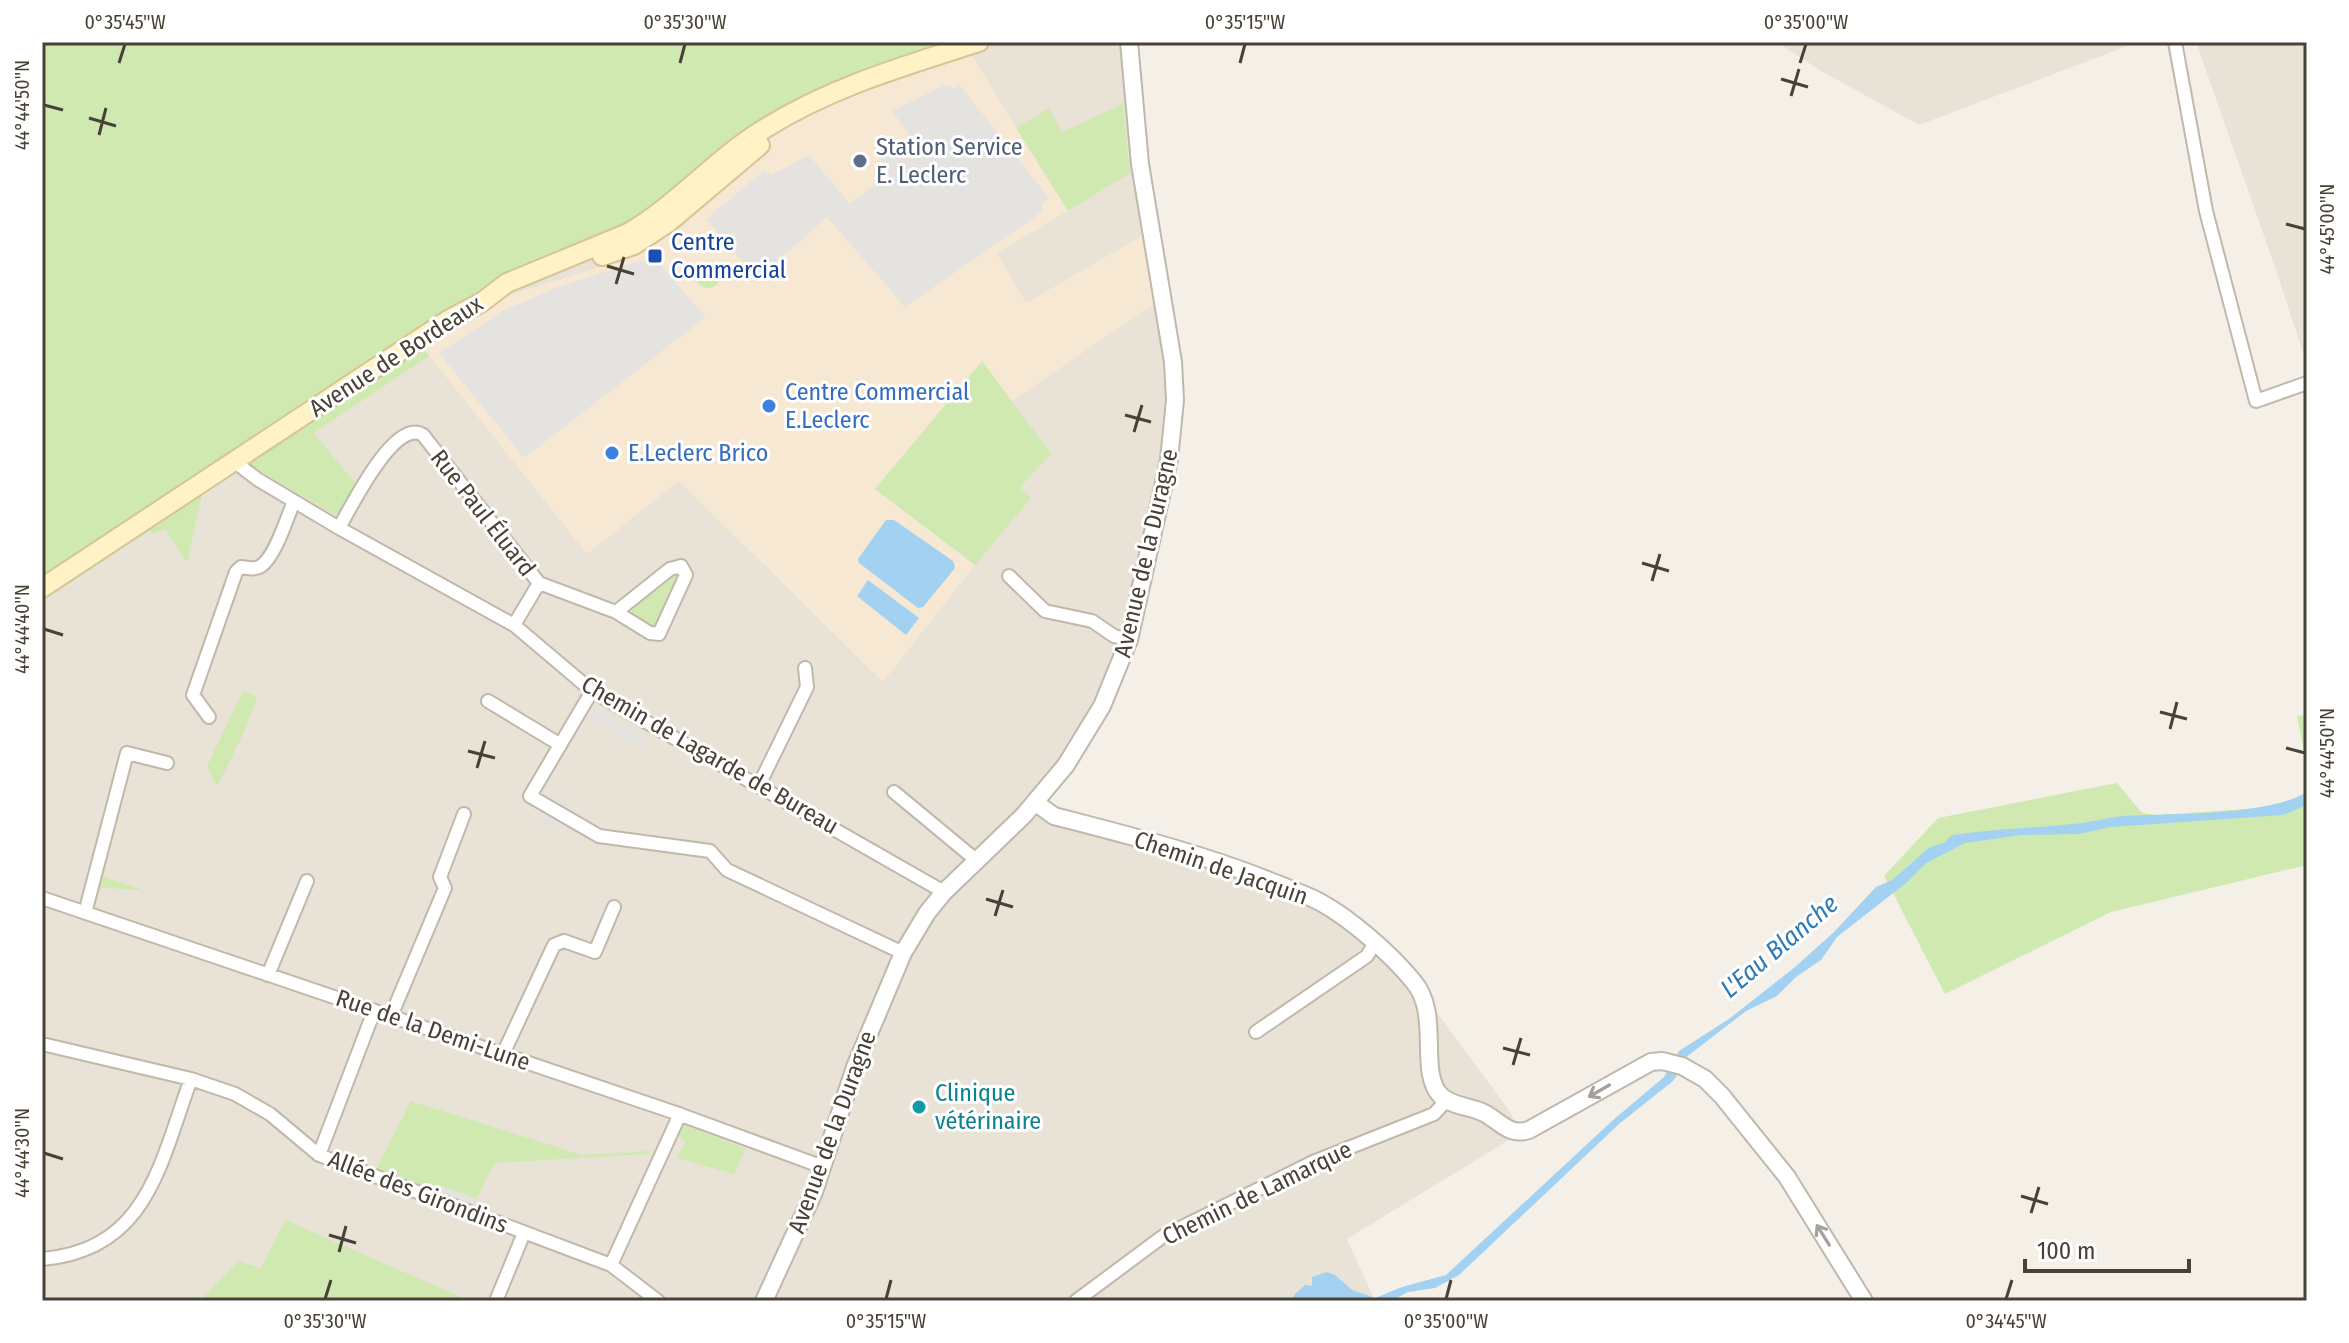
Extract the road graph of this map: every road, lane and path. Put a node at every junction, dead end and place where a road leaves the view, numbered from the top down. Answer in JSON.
{"nodes":[{"id":1,"x":979,"y":42,"type":"edge"},
{"id":2,"x":1129,"y":42,"type":"edge"},
{"id":3,"x":2175,"y":42,"type":"edge"},
{"id":4,"x":863,"y":80,"type":"junction"},
{"id":5,"x":482,"y":302,"type":"junction"},
{"id":6,"x":2307,"y":383,"type":"edge"},
{"id":7,"x":235,"y":462,"type":"junction"},
{"id":8,"x":294,"y":501,"type":"junction"},
{"id":9,"x":339,"y":528,"type":"junction"},
{"id":10,"x":1009,"y":576,"type":"dead end"},
{"id":11,"x":539,"y":583,"type":"junction"},
{"id":12,"x":42,"y":588,"type":"edge"},
{"id":13,"x":616,"y":612,"type":"junction"},
{"id":14,"x":514,"y":625,"type":"junction"},
{"id":15,"x":1129,"y":640,"type":"junction"},
{"id":16,"x":805,"y":668,"type":"dead end"},
{"id":17,"x":592,"y":691,"type":"junction"},
{"id":18,"x":488,"y":701,"type":"dead end"},
{"id":19,"x":209,"y":717,"type":"dead end"},
{"id":20,"x":559,"y":744,"type":"junction"},
{"id":21,"x":167,"y":763,"type":"dead end"},
{"id":22,"x":759,"y":785,"type":"junction"},
{"id":23,"x":894,"y":792,"type":"dead end"},
{"id":24,"x":1036,"y":803,"type":"junction"},
{"id":25,"x":464,"y":814,"type":"dead end"},
{"id":26,"x":976,"y":860,"type":"junction"},
{"id":27,"x":307,"y":881,"type":"dead end"},
{"id":28,"x":944,"y":892,"type":"junction"},
{"id":29,"x":42,"y":898,"type":"edge"},
{"id":30,"x":614,"y":907,"type":"dead end"},
{"id":31,"x":85,"y":913,"type":"junction"},
{"id":32,"x":1374,"y":944,"type":"junction"},
{"id":33,"x":903,"y":953,"type":"junction"},
{"id":34,"x":268,"y":975,"type":"junction"},
{"id":35,"x":374,"y":1011,"type":"junction"},
{"id":36,"x":391,"y":1016,"type":"junction"},
{"id":37,"x":1256,"y":1032,"type":"dead end"},
{"id":38,"x":42,"y":1044,"type":"edge"},
{"id":39,"x":503,"y":1054,"type":"junction"},
{"id":40,"x":191,"y":1079,"type":"junction"},
{"id":41,"x":1447,"y":1100,"type":"junction"},
{"id":42,"x":680,"y":1114,"type":"junction"},
{"id":43,"x":319,"y":1155,"type":"junction"},
{"id":44,"x":823,"y":1167,"type":"junction"},
{"id":45,"x":524,"y":1233,"type":"junction"},
{"id":46,"x":42,"y":1259,"type":"edge"},
{"id":47,"x":611,"y":1265,"type":"junction"},
{"id":48,"x":496,"y":1301,"type":"edge"},
{"id":49,"x":658,"y":1301,"type":"edge"},
{"id":50,"x":764,"y":1301,"type":"edge"},
{"id":51,"x":1076,"y":1301,"type":"edge"},
{"id":52,"x":1864,"y":1301,"type":"edge"}],
"edges":[{"from":1,"to":4,"type":"main road"},
{"from":2,"to":15,"type":"street","name":"Avenue de la Duragne"},
{"from":3,"to":6,"type":"street"},
{"from":4,"to":5,"type":"main road","name":"Avenue de Bordeaux"},
{"from":4,"to":5,"type":"main road","name":"Avenue de Bordeaux"},
{"from":5,"to":7,"type":"main road","name":"Avenue de Bordeaux"},
{"from":7,"to":8,"type":"street","name":"Chemin de Lagarde de Bureau"},
{"from":7,"to":12,"type":"main road","name":"Avenue de Bordeaux"},
{"from":8,"to":9,"type":"street","name":"Chemin de Lagarde de Bureau"},
{"from":8,"to":19,"type":"street"},
{"from":9,"to":11,"type":"street","name":"Rue Paul Éluard"},
{"from":9,"to":14,"type":"street","name":"Chemin de Lagarde de Bureau"},
{"from":10,"to":15,"type":"street"},
{"from":11,"to":13,"type":"street","name":"Rue Paul Éluard"},
{"from":11,"to":14,"type":"street","name":"Rue Paul Éluard"},
{"from":13,"to":13,"type":"street","name":"Rue Paul Éluard"},
{"from":14,"to":17,"type":"street","name":"Chemin de Lagarde de Bureau"},
{"from":15,"to":24,"type":"street","name":"Avenue de la Duragne"},
{"from":16,"to":22,"type":"street"},
{"from":17,"to":20,"type":"street"},
{"from":17,"to":22,"type":"street","name":"Chemin de Lagarde de Bureau"},
{"from":18,"to":20,"type":"street"},
{"from":20,"to":33,"type":"street"},
{"from":21,"to":31,"type":"street"},
{"from":22,"to":28,"type":"street","name":"Chemin de Lagarde de Bureau"},
{"from":23,"to":26,"type":"street"},
{"from":24,"to":26,"type":"street","name":"Avenue de la Duragne"},
{"from":24,"to":32,"type":"street","name":"Chemin de Jacquin"},
{"from":25,"to":36,"type":"street"},
{"from":26,"to":28,"type":"street","name":"Avenue de la Duragne"},
{"from":27,"to":34,"type":"street"},
{"from":28,"to":33,"type":"street","name":"Avenue de la Duragne"},
{"from":29,"to":31,"type":"street","name":"Rue de la Demi-Lune"},
{"from":30,"to":39,"type":"street"},
{"from":31,"to":34,"type":"street","name":"Rue de la Demi-Lune"},
{"from":32,"to":37,"type":"street"},
{"from":32,"to":41,"type":"street","name":"Chemin de Jacquin"},
{"from":33,"to":44,"type":"street","name":"Avenue de la Duragne"},
{"from":34,"to":35,"type":"street","name":"Rue de la Demi-Lune"},
{"from":35,"to":36,"type":"street","name":"Rue de la Demi-Lune"},
{"from":35,"to":43,"type":"street"},
{"from":36,"to":39,"type":"street","name":"Rue de la Demi-Lune"},
{"from":38,"to":40,"type":"street","name":"Allée des Girondins"},
{"from":39,"to":42,"type":"street","name":"Rue de la Demi-Lune"},
{"from":40,"to":43,"type":"street","name":"Allée des Girondins"},
{"from":40,"to":46,"type":"street"},
{"from":41,"to":51,"type":"street","name":"Chemin de Lamarque"},
{"from":52,"to":41,"type":"street","one_way":true},
{"from":42,"to":44,"type":"street","name":"Rue de la Demi-Lune"},
{"from":42,"to":47,"type":"street"},
{"from":43,"to":45,"type":"street","name":"Allée des Girondins"},
{"from":44,"to":50,"type":"street","name":"Avenue de la Duragne"},
{"from":45,"to":47,"type":"street","name":"Allée des Girondins"},
{"from":45,"to":48,"type":"street"},
{"from":47,"to":49,"type":"street","name":"Allée des Girondins"}]}
